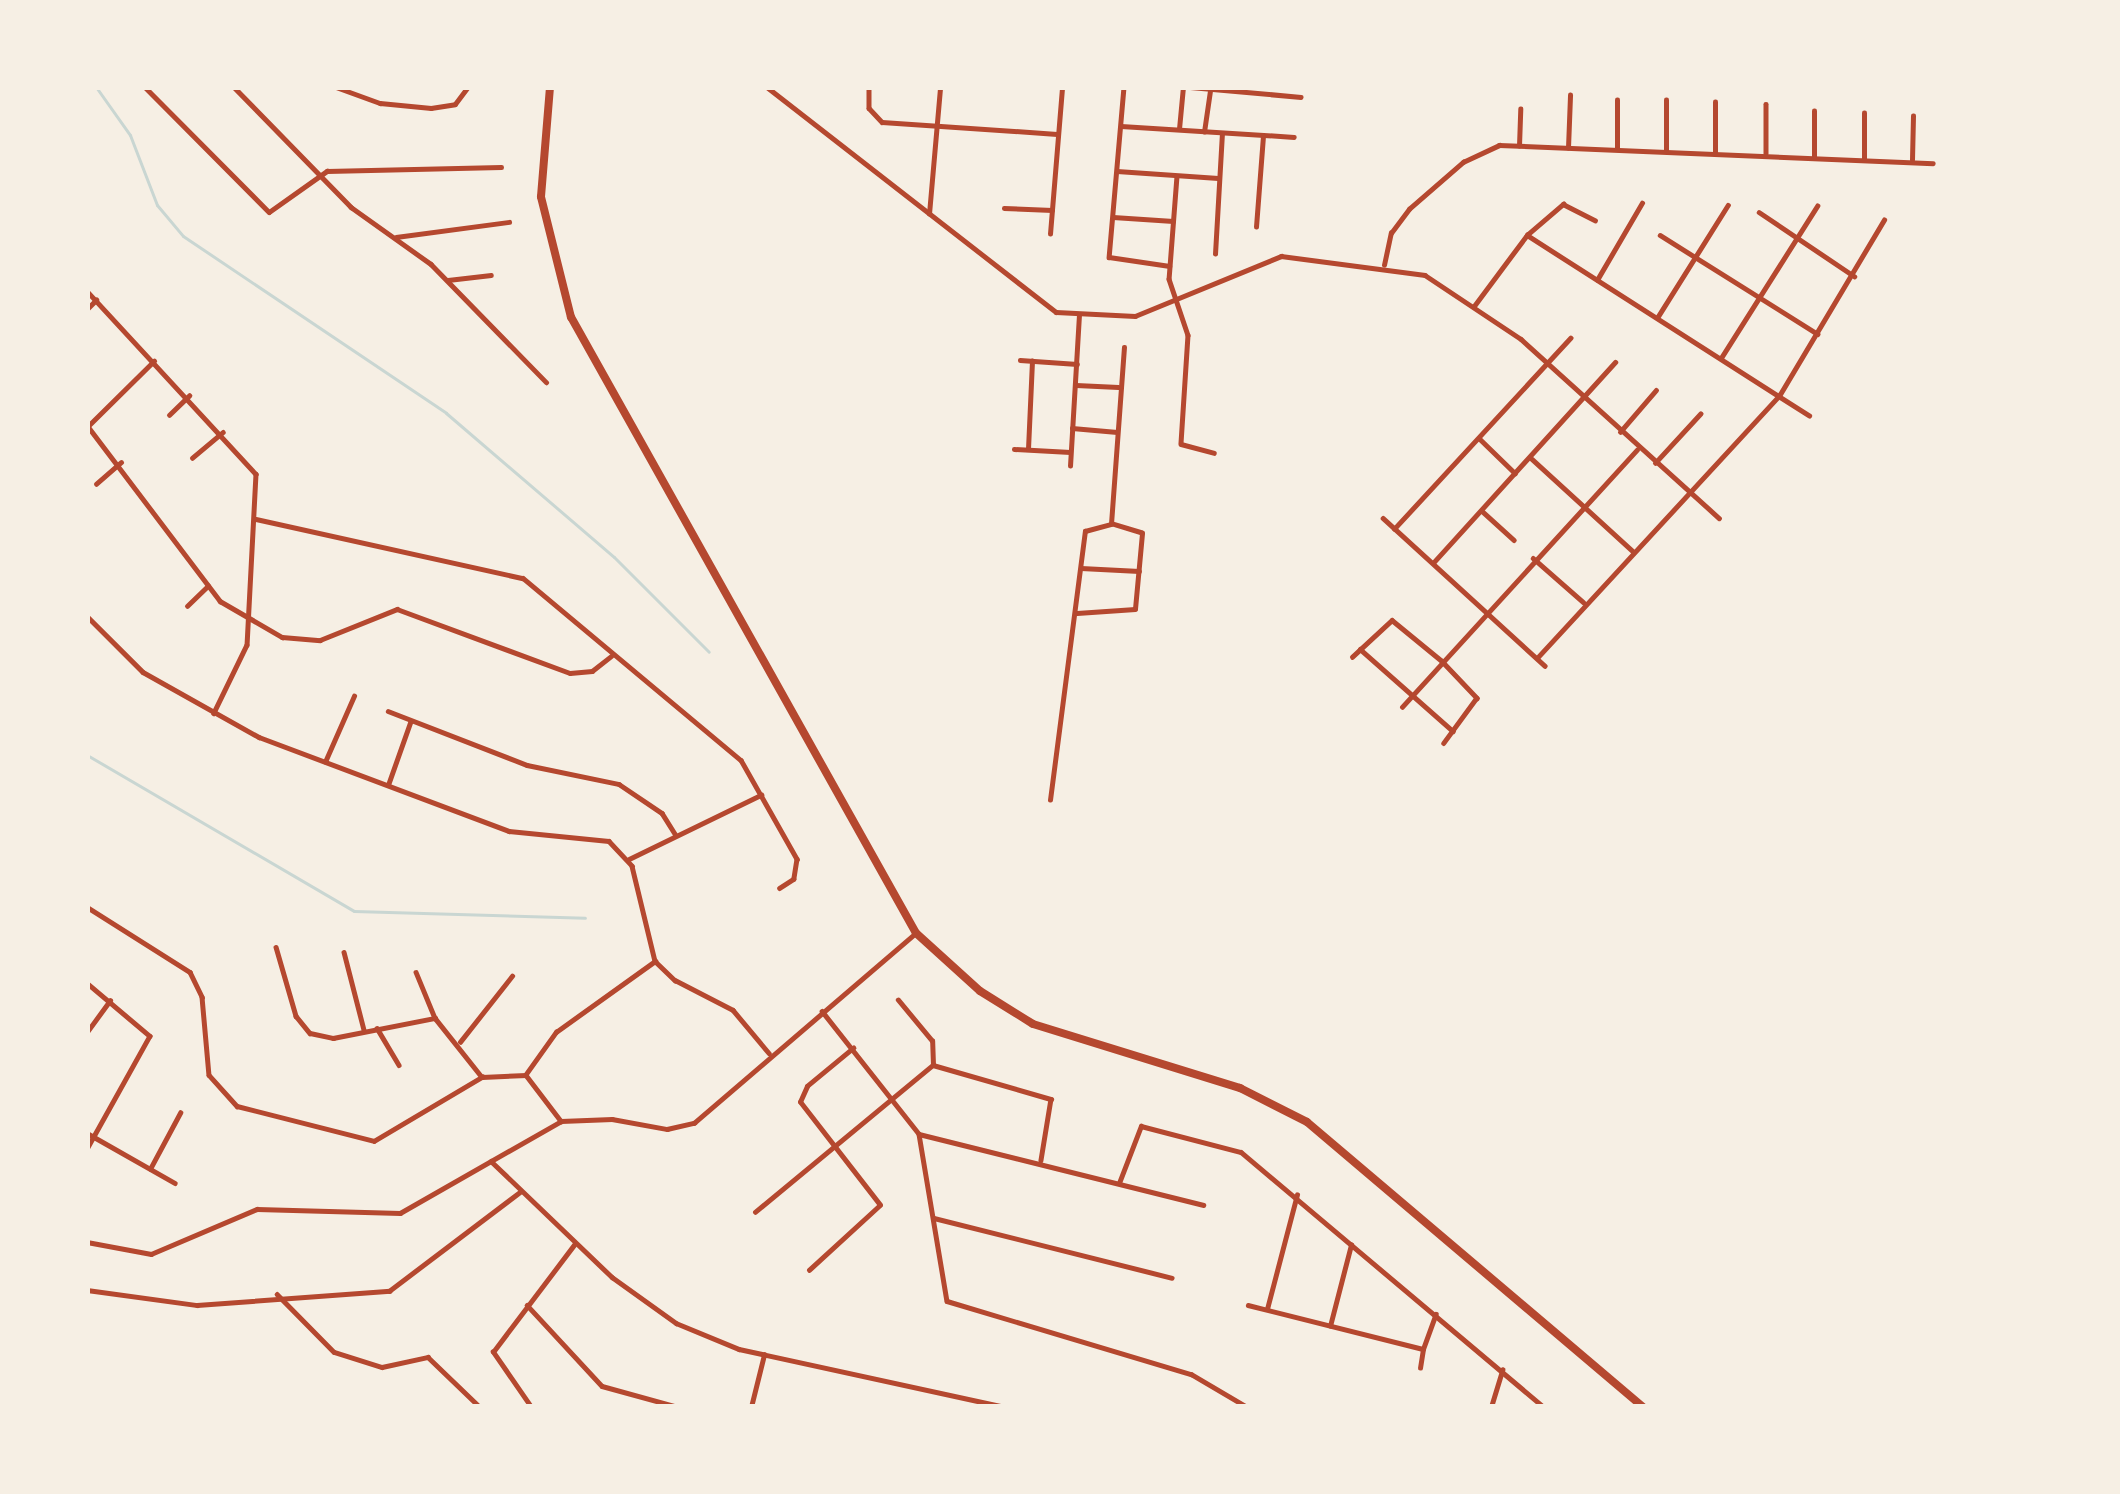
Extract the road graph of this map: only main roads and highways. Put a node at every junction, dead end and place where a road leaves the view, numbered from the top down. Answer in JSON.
{"nodes":[{"id":1,"x":550,"y":87,"type":"edge"},
{"id":2,"x":1643,"y":1407,"type":"edge"}],
"edges":[{"from":1,"to":2,"type":"main road"}]}
